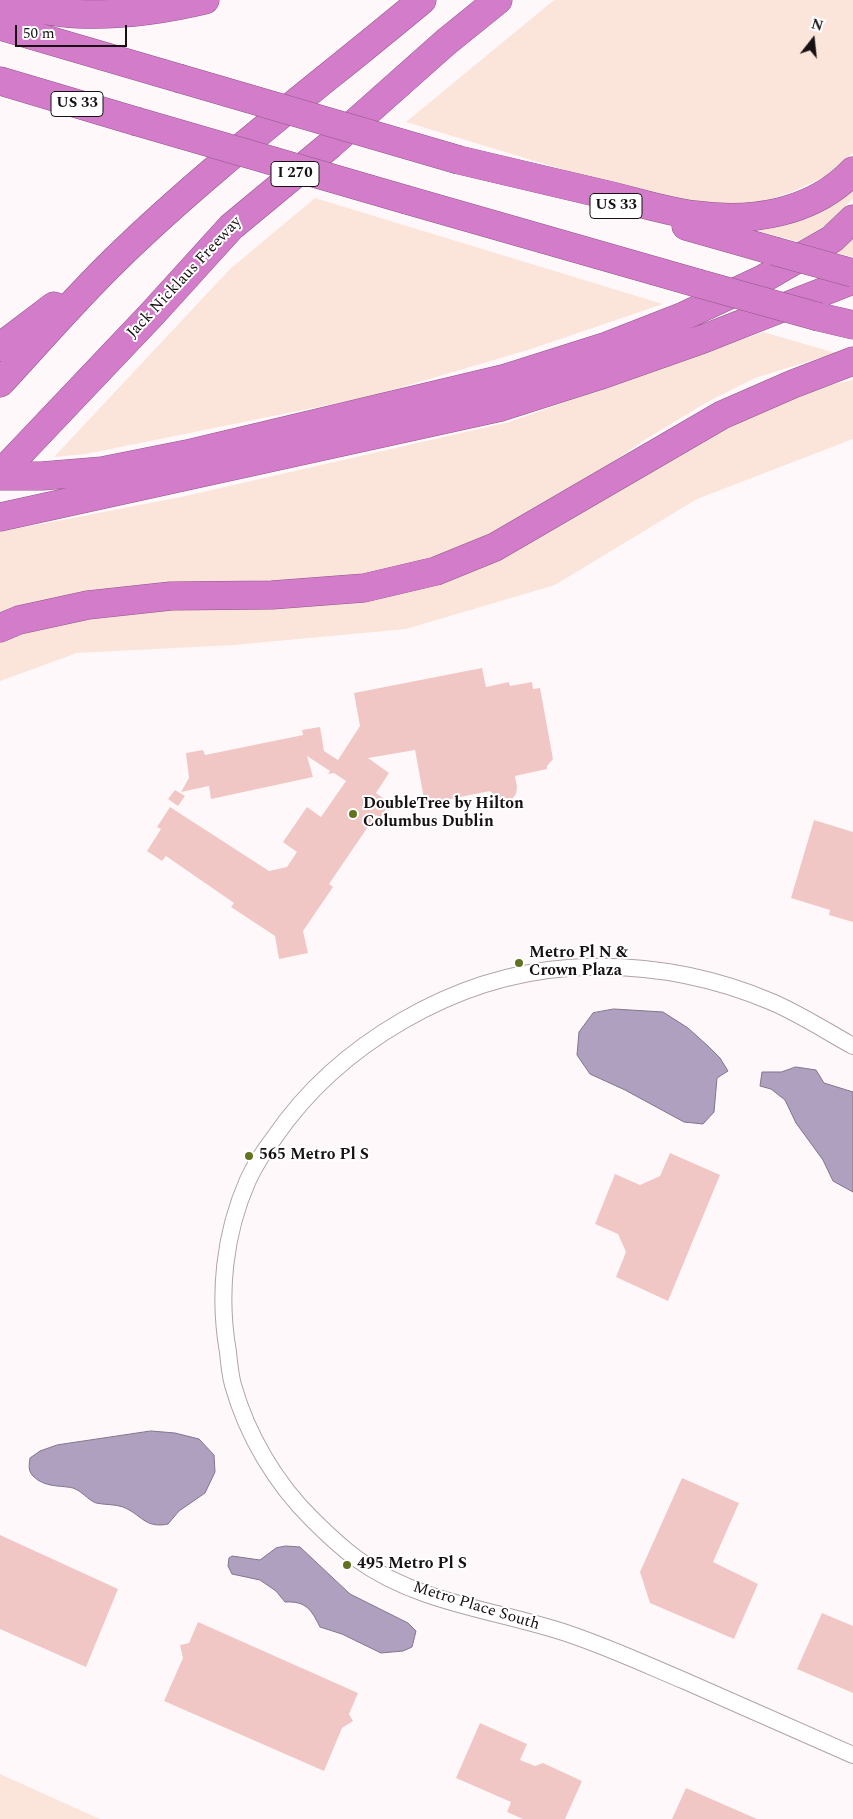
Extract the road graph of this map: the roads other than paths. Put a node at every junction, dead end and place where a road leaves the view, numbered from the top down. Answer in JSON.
{"nodes":[{"id":1,"x":1,"y":0,"type":"edge"},
{"id":2,"x":205,"y":0,"type":"edge"},
{"id":3,"x":422,"y":0,"type":"edge"},
{"id":4,"x":498,"y":0,"type":"edge"},
{"id":5,"x":514,"y":0,"type":"edge"},
{"id":6,"x":0,"y":26,"type":"edge"},
{"id":7,"x":446,"y":42,"type":"junction"},
{"id":8,"x":6,"y":84,"type":"edge"},
{"id":9,"x":459,"y":160,"type":"junction"},
{"id":10,"x":853,"y":171,"type":"edge"},
{"id":11,"x":853,"y":219,"type":"edge"},
{"id":12,"x":113,"y":262,"type":"junction"},
{"id":13,"x":853,"y":273,"type":"edge"},
{"id":14,"x":853,"y":280,"type":"edge"},
{"id":15,"x":853,"y":326,"type":"edge"},
{"id":16,"x":0,"y":347,"type":"edge"},
{"id":17,"x":853,"y":361,"type":"edge"},
{"id":18,"x":0,"y":383,"type":"edge"},
{"id":19,"x":0,"y":475,"type":"edge"},
{"id":20,"x":2,"y":517,"type":"edge"},
{"id":21,"x":0,"y":628,"type":"edge"},
{"id":22,"x":853,"y":1046,"type":"edge"},
{"id":23,"x":853,"y":1755,"type":"edge"}],
"edges":[{"from":1,"to":2,"type":"highway"},
{"from":3,"to":12,"type":"highway"},
{"from":4,"to":7,"type":"highway","name":"Jack Nicklaus Freeway","number":"I 270"},
{"from":5,"to":7,"type":"highway"},
{"from":6,"to":9,"type":"highway","number":"US 33","bridge":true},
{"from":7,"to":19,"type":"highway","name":"Jack Nicklaus Freeway","number":"I 270"},
{"from":8,"to":15,"type":"highway","number":"US 33","bridge":true},
{"from":9,"to":10,"type":"highway"},
{"from":9,"to":13,"type":"highway","number":"US 33","bridge":true},
{"from":11,"to":19,"type":"highway"},
{"from":12,"to":16,"type":"highway"},
{"from":12,"to":18,"type":"highway"},
{"from":14,"to":20,"type":"highway"},
{"from":17,"to":21,"type":"highway"},
{"from":22,"to":23,"type":"street","name":"Metro Place South"}]}
